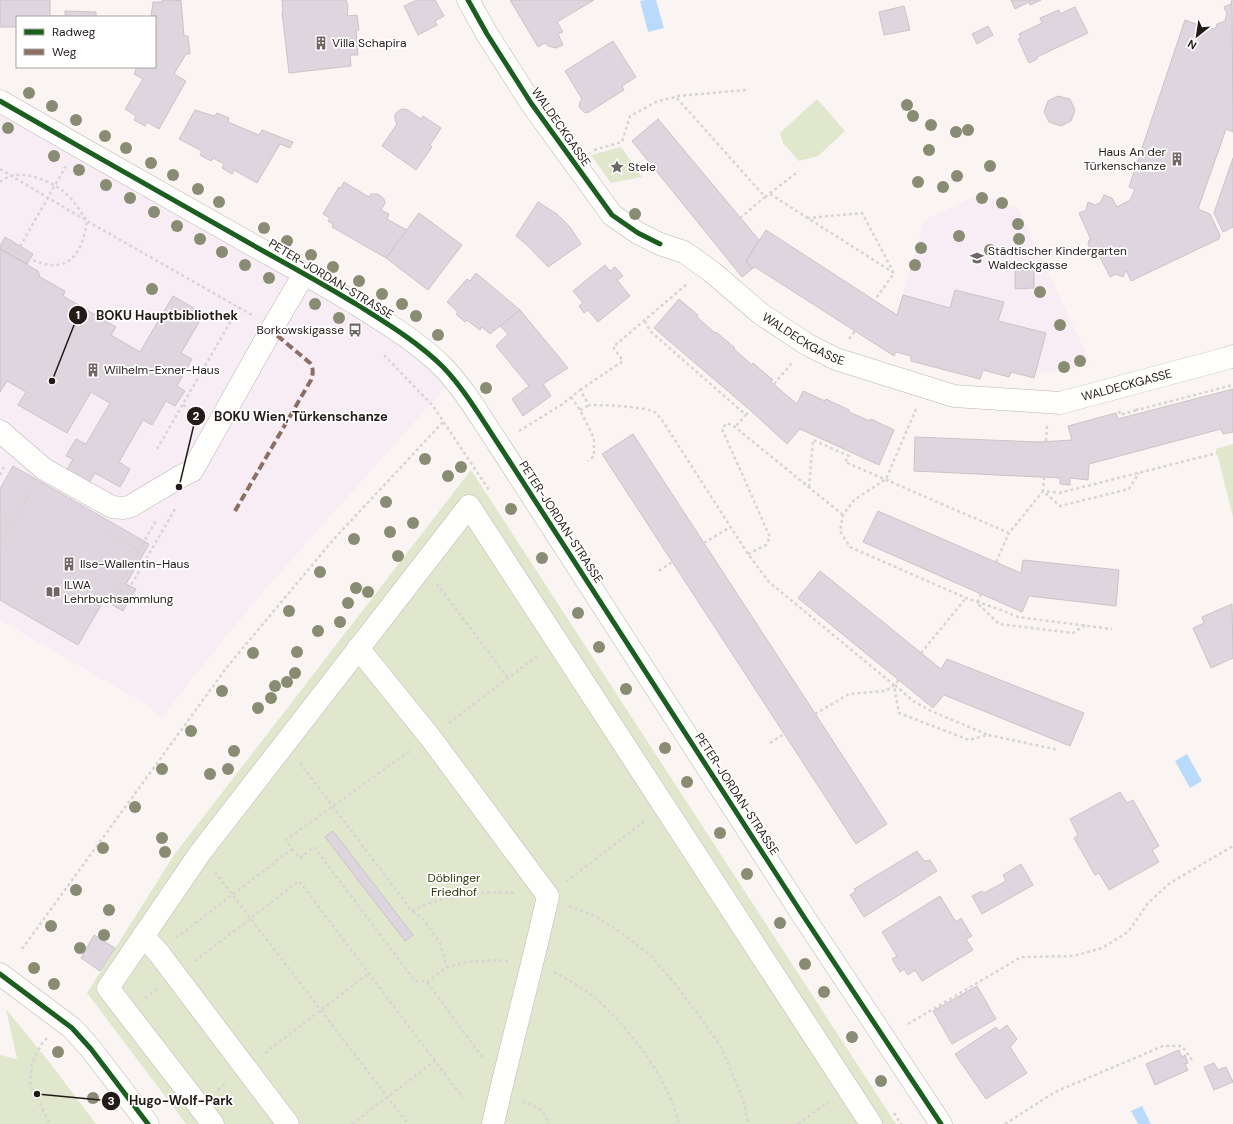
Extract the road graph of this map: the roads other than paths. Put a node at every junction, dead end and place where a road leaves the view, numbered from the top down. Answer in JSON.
{"nodes":[{"id":1,"x":468,"y":0,"type":"edge"},
{"id":2,"x":0,"y":101,"type":"edge"},
{"id":3,"x":304,"y":274,"type":"junction"},
{"id":4,"x":1230,"y":357,"type":"edge"},
{"id":5,"x":0,"y":431,"type":"edge"},
{"id":6,"x":358,"y":648,"type":"junction"},
{"id":7,"x":143,"y":936,"type":"junction"},
{"id":8,"x":0,"y":974,"type":"edge"},
{"id":9,"x":279,"y":1121,"type":"edge"},
{"id":10,"x":148,"y":1124,"type":"edge"},
{"id":11,"x":213,"y":1124,"type":"edge"},
{"id":12,"x":493,"y":1124,"type":"edge"},
{"id":13,"x":871,"y":1124,"type":"edge"},
{"id":14,"x":941,"y":1124,"type":"edge"}],
"edges":[{"from":1,"to":4,"type":"street","name":"WALDECKGASSE"},
{"from":2,"to":3,"type":"street","name":"PETER-JORDAN-STRASSE"},
{"from":3,"to":5,"type":"street"},
{"from":3,"to":14,"type":"street","name":"PETER-JORDAN-STRASSE"},
{"from":6,"to":7,"type":"street"},
{"from":6,"to":12,"type":"street"},
{"from":6,"to":13,"type":"street"},
{"from":7,"to":9,"type":"street"},
{"from":7,"to":11,"type":"street"},
{"from":8,"to":10,"type":"street"}]}
